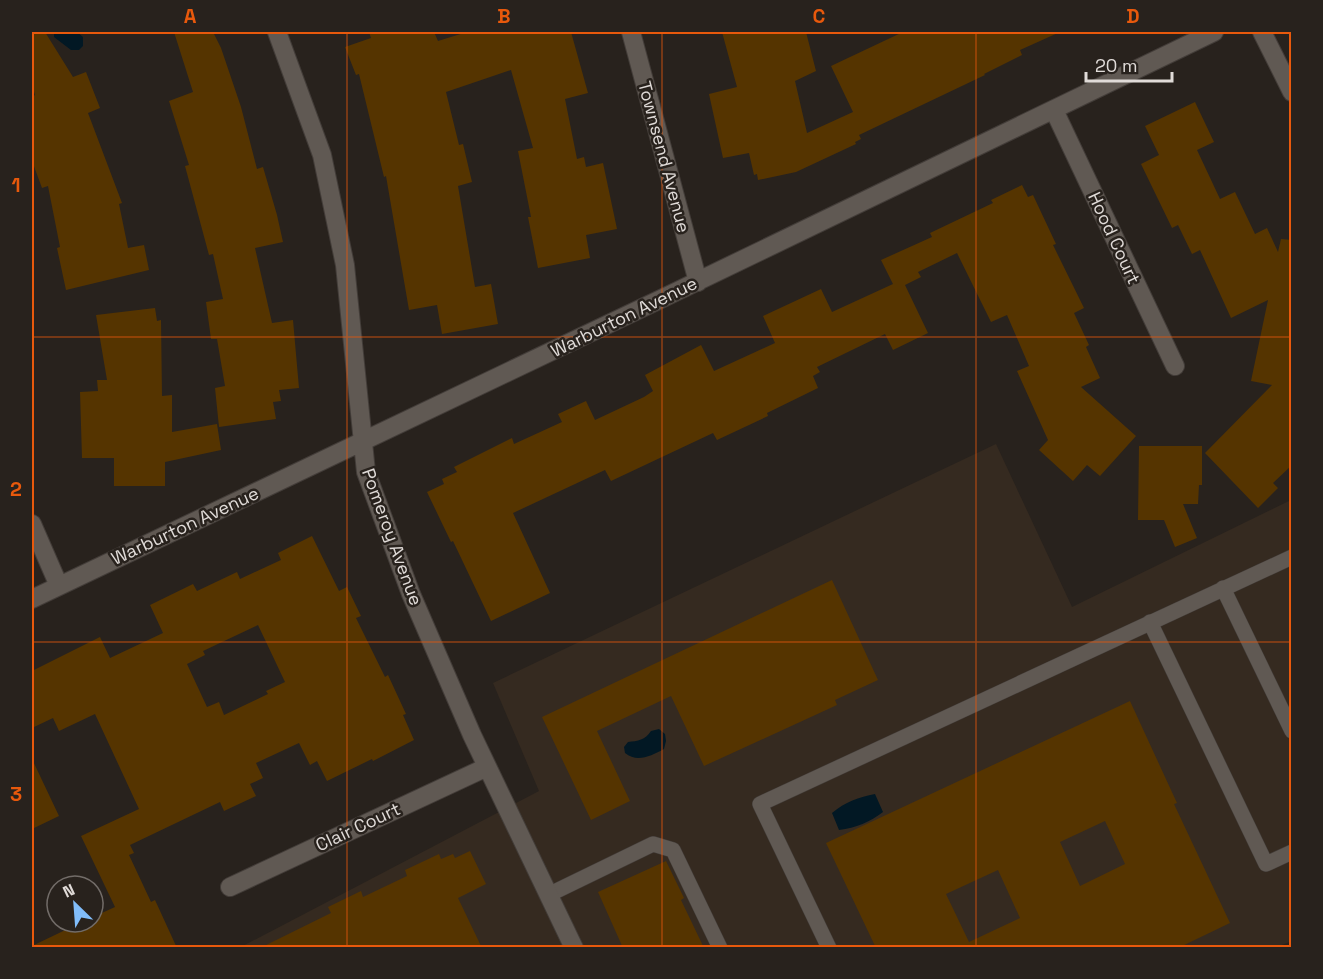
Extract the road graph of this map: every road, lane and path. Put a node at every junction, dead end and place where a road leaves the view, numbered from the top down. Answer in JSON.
{"nodes":[{"id":1,"x":277,"y":32,"type":"edge"},
{"id":2,"x":630,"y":32,"type":"edge"},
{"id":3,"x":1214,"y":32,"type":"edge"},
{"id":4,"x":1262,"y":32,"type":"edge"},
{"id":5,"x":1292,"y":92,"type":"edge"},
{"id":6,"x":1054,"y":110,"type":"junction"},
{"id":7,"x":698,"y":282,"type":"junction"},
{"id":8,"x":1175,"y":366,"type":"dead end"},
{"id":9,"x":363,"y":441,"type":"junction"},
{"id":10,"x":32,"y":524,"type":"edge"},
{"id":11,"x":1292,"y":557,"type":"edge"},
{"id":12,"x":59,"y":586,"type":"junction"},
{"id":13,"x":1223,"y":588,"type":"junction"},
{"id":14,"x":32,"y":599,"type":"edge"},
{"id":15,"x":1150,"y":622,"type":"junction"},
{"id":16,"x":1292,"y":731,"type":"edge"},
{"id":17,"x":487,"y":767,"type":"junction"},
{"id":18,"x":1292,"y":852,"type":"edge"},
{"id":19,"x":230,"y":887,"type":"dead end"},
{"id":20,"x":548,"y":895,"type":"junction"},
{"id":21,"x":574,"y":948,"type":"edge"},
{"id":22,"x":720,"y":948,"type":"edge"},
{"id":23,"x":829,"y":948,"type":"edge"}],
"edges":[{"from":1,"to":9,"type":"street","name":"Pomeroy Avenue"},
{"from":2,"to":7,"type":"street","name":"Townsend Avenue"},
{"from":3,"to":6,"type":"street","name":"Warburton Avenue"},
{"from":4,"to":5,"type":"street"},
{"from":6,"to":7,"type":"street","name":"Warburton Avenue"},
{"from":6,"to":8,"type":"street","name":"Hood Court"},
{"from":7,"to":9,"type":"street","name":"Warburton Avenue"},
{"from":9,"to":12,"type":"street","name":"Warburton Avenue"},
{"from":9,"to":17,"type":"street","name":"Pomeroy Avenue"},
{"from":10,"to":12,"type":"street"},
{"from":11,"to":13,"type":"lane"},
{"from":12,"to":14,"type":"street","name":"Warburton Avenue"},
{"from":13,"to":15,"type":"lane"},
{"from":13,"to":16,"type":"lane"},
{"from":15,"to":18,"type":"lane"},
{"from":15,"to":23,"type":"lane"},
{"from":17,"to":19,"type":"street","name":"Clair Court"},
{"from":17,"to":20,"type":"street","name":"Pomeroy Avenue"},
{"from":20,"to":21,"type":"street","name":"Pomeroy Avenue"},
{"from":20,"to":22,"type":"lane"}]}
